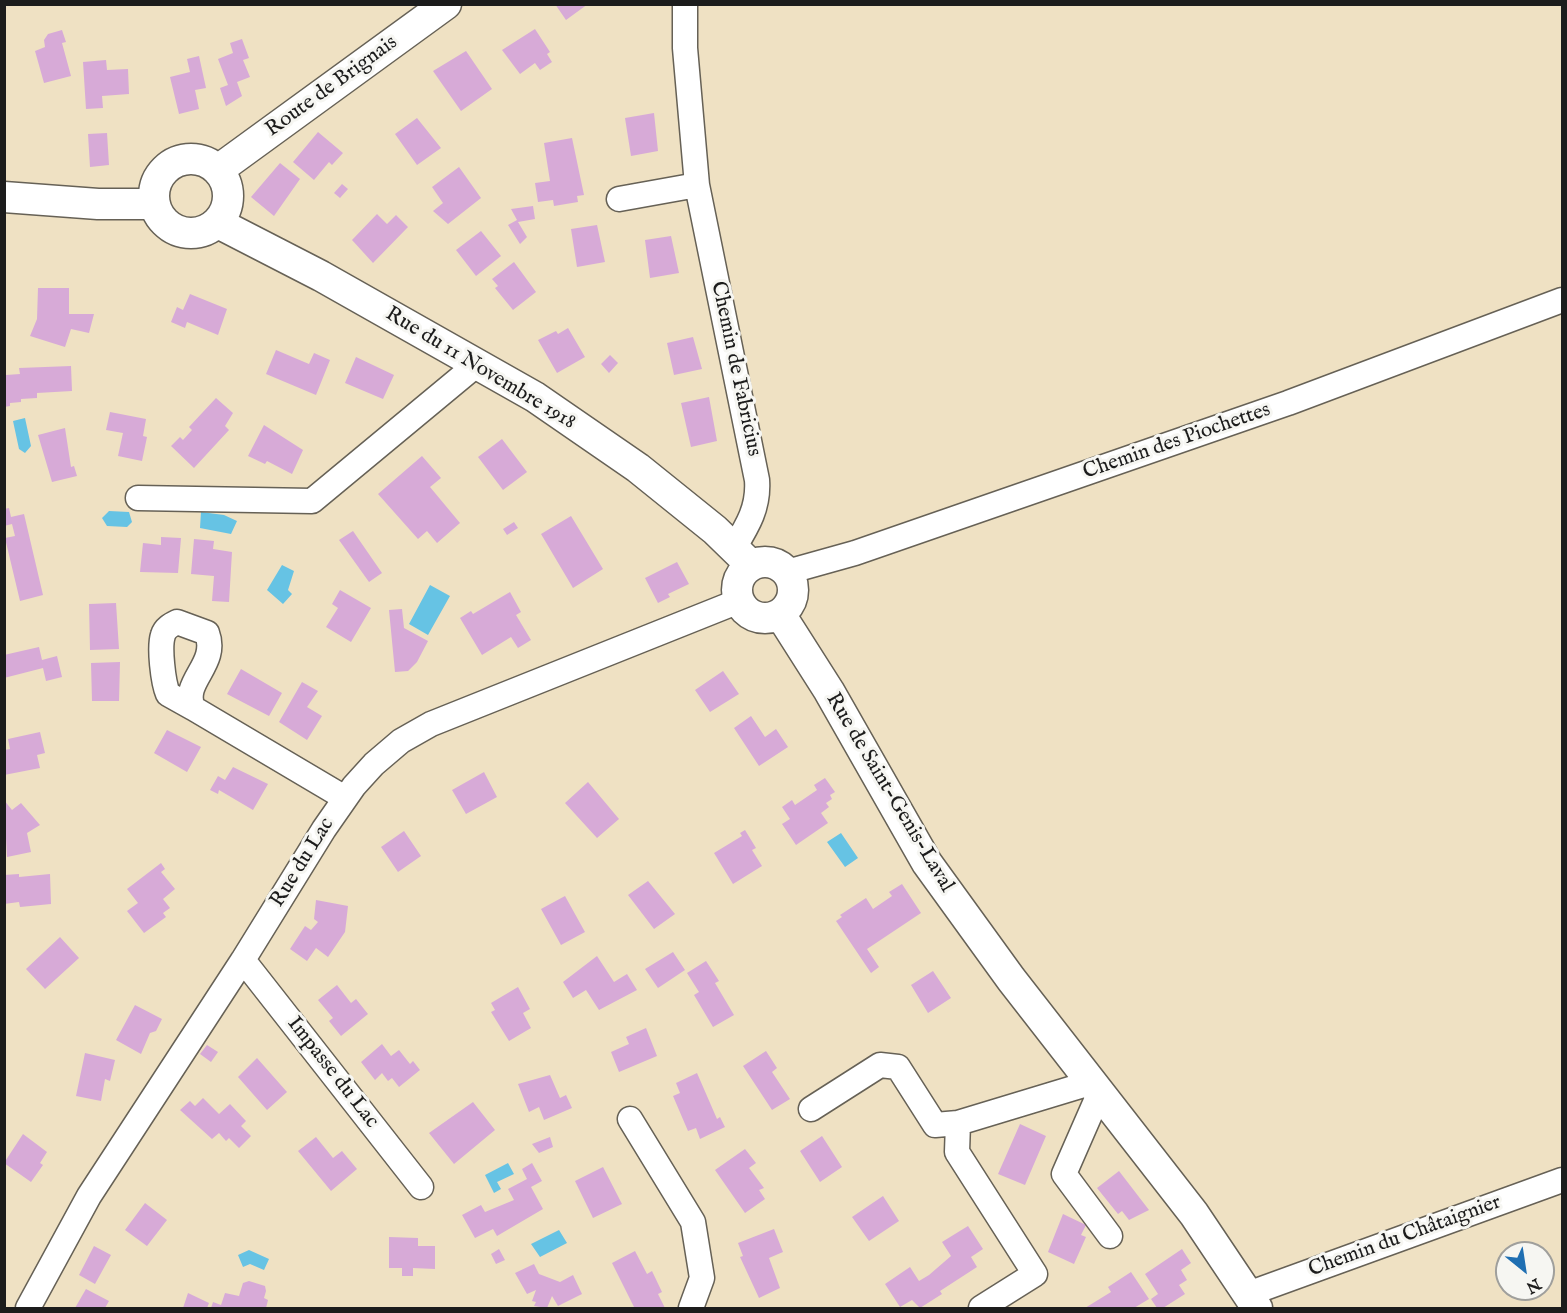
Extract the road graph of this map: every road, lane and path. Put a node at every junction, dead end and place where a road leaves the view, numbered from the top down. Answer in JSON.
{"nodes":[{"id":1,"x":446,"y":4,"type":"edge"},
{"id":2,"x":685,"y":4,"type":"edge"},
{"id":3,"x":218,"y":170,"type":"junction"},
{"id":4,"x":697,"y":185,"type":"junction"},
{"id":5,"x":4,"y":197,"type":"edge"},
{"id":6,"x":619,"y":199,"type":"dead end"},
{"id":7,"x":155,"y":204,"type":"junction"},
{"id":8,"x":218,"y":223,"type":"junction"},
{"id":9,"x":1563,"y":300,"type":"edge"},
{"id":10,"x":476,"y":364,"type":"junction"},
{"id":11,"x":138,"y":498,"type":"dead end"},
{"id":12,"x":743,"y":556,"type":"junction"},
{"id":13,"x":787,"y":572,"type":"junction"},
{"id":14,"x":739,"y":601,"type":"junction"},
{"id":15,"x":780,"y":614,"type":"junction"},
{"id":16,"x":194,"y":708,"type":"dead end"},
{"id":17,"x":345,"y":798,"type":"junction"},
{"id":18,"x":243,"y":960,"type":"junction"},
{"id":19,"x":1095,"y":1088,"type":"junction"},
{"id":20,"x":811,"y":1109,"type":"dead end"},
{"id":21,"x":630,"y":1119,"type":"dead end"},
{"id":22,"x":958,"y":1123,"type":"junction"},
{"id":23,"x":1563,"y":1180,"type":"edge"},
{"id":24,"x":421,"y":1187,"type":"dead end"},
{"id":25,"x":1110,"y":1236,"type":"dead end"},
{"id":26,"x":1253,"y":1301,"type":"edge"},
{"id":27,"x":28,"y":1308,"type":"edge"},
{"id":28,"x":691,"y":1308,"type":"edge"},
{"id":29,"x":981,"y":1308,"type":"edge"}],
"edges":[{"from":1,"to":3,"type":"street","name":"Route de Brignais"},
{"from":2,"to":4,"type":"street","name":"Chemin de Fabricius"},
{"from":3,"to":7,"type":"street"},
{"from":3,"to":8,"type":"street"},
{"from":4,"to":6,"type":"street"},
{"from":4,"to":12,"type":"street","name":"Chemin de Fabricius"},
{"from":5,"to":7,"type":"street"},
{"from":7,"to":8,"type":"street"},
{"from":8,"to":10,"type":"street","name":"Rue du 11 Novembre 1918"},
{"from":9,"to":13,"type":"street","name":"Chemin des Piochettes"},
{"from":10,"to":11,"type":"street"},
{"from":10,"to":12,"type":"street","name":"Rue du 11 Novembre 1918"},
{"from":12,"to":13,"type":"street"},
{"from":12,"to":14,"type":"street"},
{"from":13,"to":15,"type":"street"},
{"from":14,"to":15,"type":"street"},
{"from":14,"to":17,"type":"street","name":"Rue du Lac"},
{"from":15,"to":19,"type":"street","name":"Rue de Saint-Genis-Laval"},
{"from":16,"to":17,"type":"street"},
{"from":17,"to":18,"type":"street","name":"Rue du Lac"},
{"from":18,"to":24,"type":"street","name":"Impasse du Lac"},
{"from":18,"to":27,"type":"street","name":"Rue du Lac"},
{"from":19,"to":22,"type":"street"},
{"from":19,"to":25,"type":"street"},
{"from":19,"to":26,"type":"street","name":"Rue de Saint-Genis-Laval"},
{"from":20,"to":22,"type":"street"},
{"from":21,"to":28,"type":"street"},
{"from":22,"to":29,"type":"street"},
{"from":23,"to":26,"type":"street","name":"Chemin du Châtaignier"}]}
